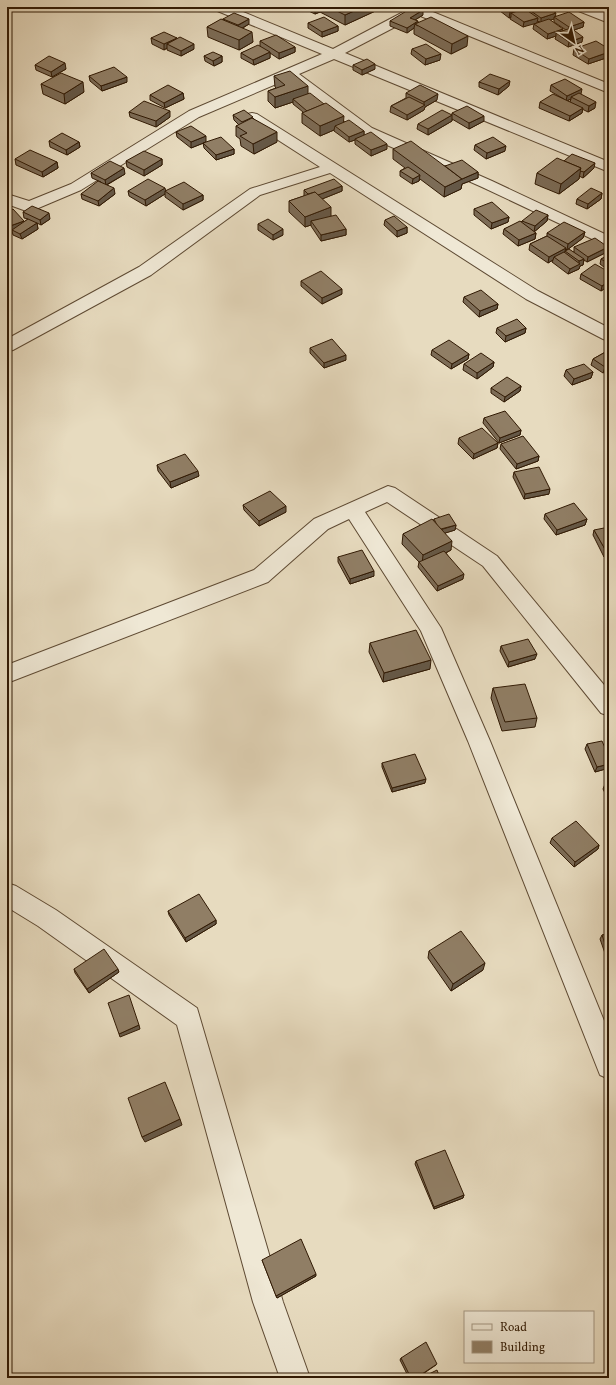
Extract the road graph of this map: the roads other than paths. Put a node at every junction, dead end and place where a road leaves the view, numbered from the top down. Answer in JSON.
{"nodes":[{"id":1,"x":220,"y":7,"type":"edge"},
{"id":2,"x":581,"y":7,"type":"edge"},
{"id":3,"x":416,"y":8,"type":"edge"},
{"id":4,"x":609,"y":19,"type":"edge"},
{"id":5,"x":332,"y":54,"type":"junction"},
{"id":6,"x":289,"y":73,"type":"junction"},
{"id":7,"x":609,"y":89,"type":"edge"},
{"id":8,"x":225,"y":101,"type":"junction"},
{"id":9,"x":332,"y":168,"type":"junction"},
{"id":10,"x":609,"y":168,"type":"edge"},
{"id":11,"x":7,"y":199,"type":"edge"},
{"id":12,"x":609,"y":242,"type":"edge"},
{"id":13,"x":609,"y":335,"type":"edge"},
{"id":14,"x":7,"y":346,"type":"edge"},
{"id":15,"x":353,"y":509,"type":"junction"},
{"id":16,"x":7,"y":674,"type":"edge"},
{"id":17,"x":609,"y":707,"type":"edge"},
{"id":18,"x":7,"y":894,"type":"edge"},
{"id":19,"x":609,"y":1066,"type":"edge"},
{"id":20,"x":294,"y":1378,"type":"edge"}],
"edges":[{"from":1,"to":5,"type":"street"},
{"from":2,"to":4,"type":"street"},
{"from":3,"to":5,"type":"street"},
{"from":3,"to":7,"type":"street"},
{"from":5,"to":6,"type":"street"},
{"from":5,"to":10,"type":"street"},
{"from":6,"to":8,"type":"street"},
{"from":6,"to":12,"type":"street"},
{"from":8,"to":9,"type":"street"},
{"from":8,"to":11,"type":"street"},
{"from":9,"to":13,"type":"street"},
{"from":9,"to":14,"type":"street"},
{"from":15,"to":16,"type":"street"},
{"from":15,"to":17,"type":"street"},
{"from":15,"to":19,"type":"street"},
{"from":18,"to":20,"type":"street"}]}
